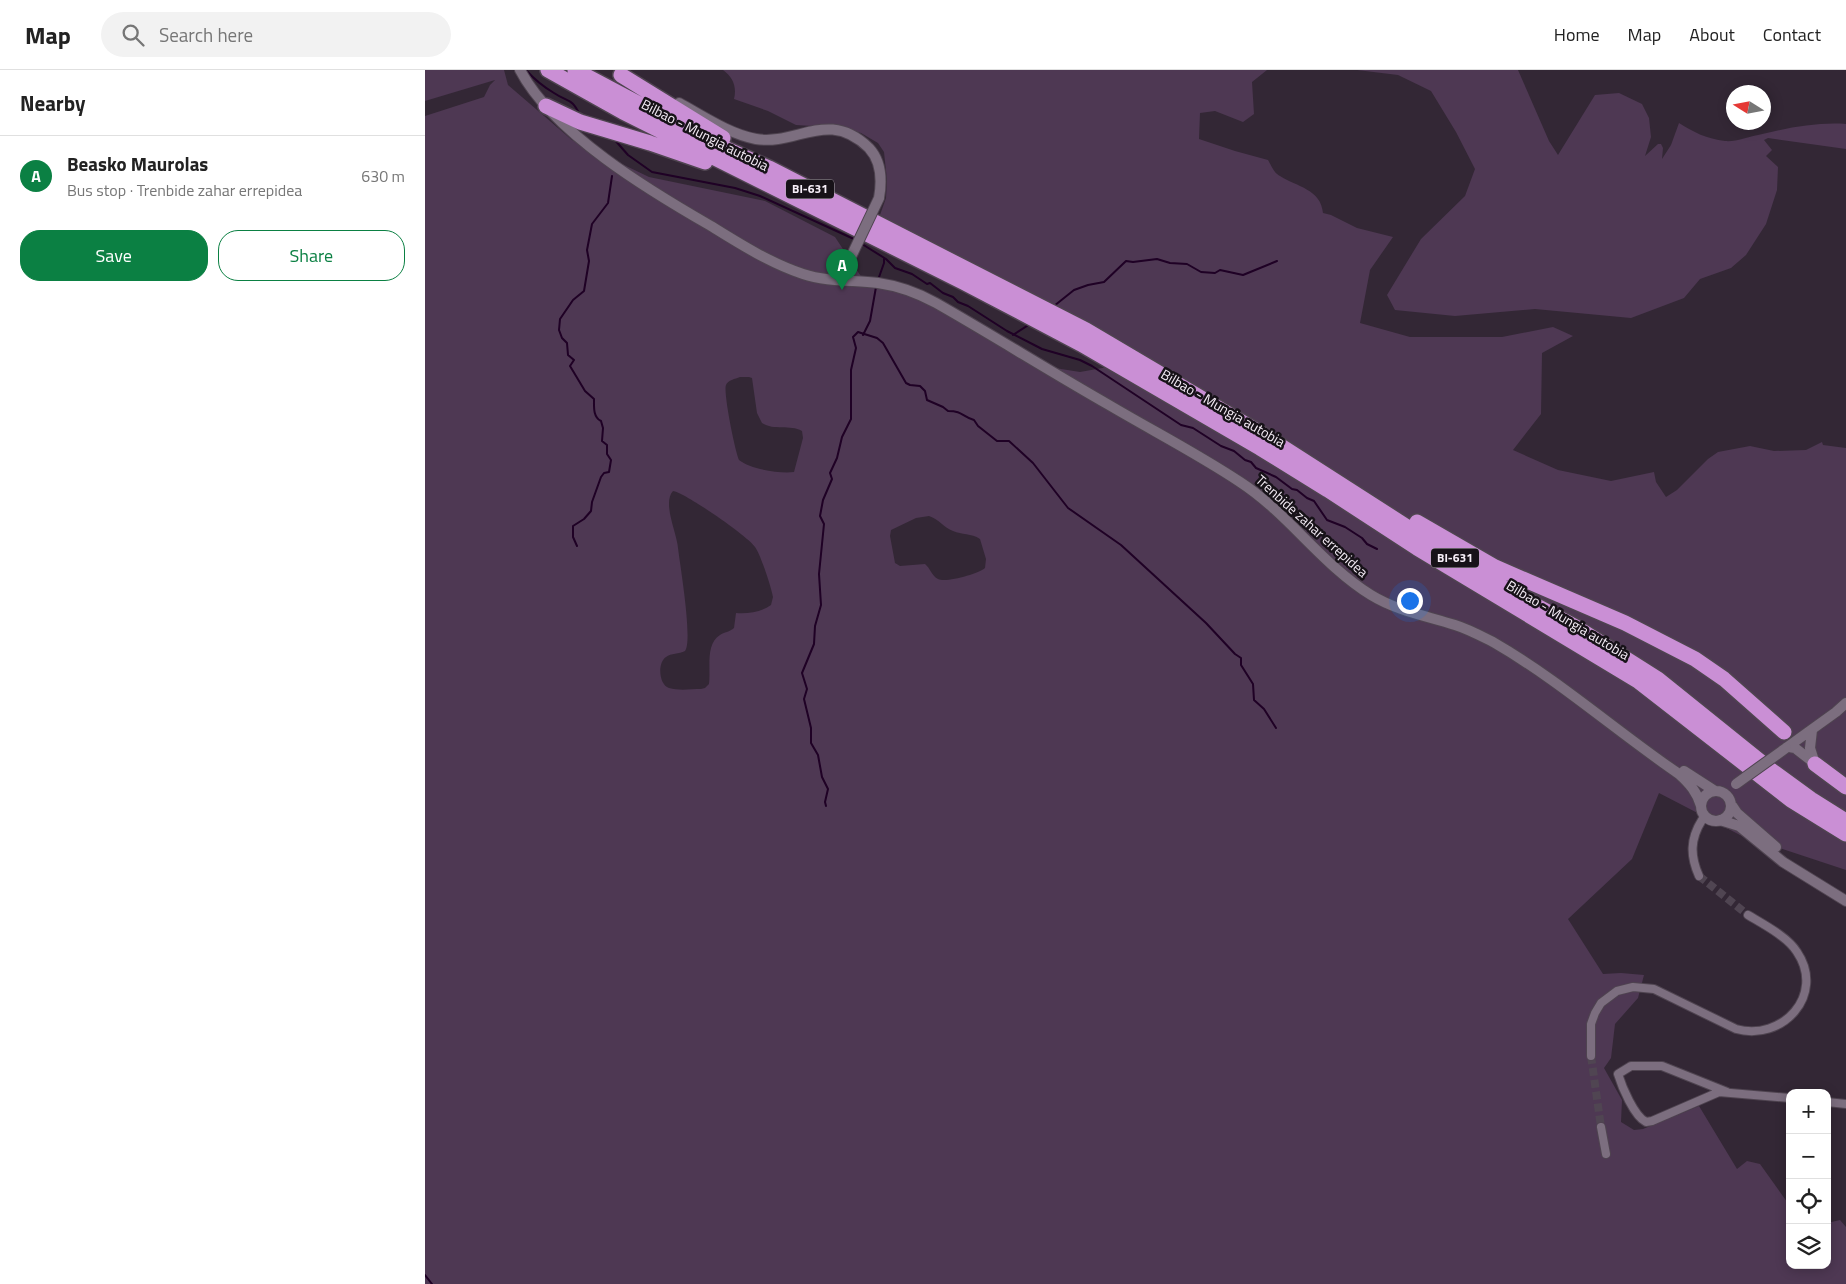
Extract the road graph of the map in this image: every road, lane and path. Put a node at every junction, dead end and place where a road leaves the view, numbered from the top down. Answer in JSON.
{"nodes":[{"id":1,"x":520,"y":70,"type":"edge"},
{"id":2,"x":548,"y":70,"type":"edge"},
{"id":3,"x":575,"y":70,"type":"edge"},
{"id":4,"x":617,"y":73,"type":"edge"},
{"id":5,"x":546,"y":106,"type":"junction"},
{"id":6,"x":769,"y":168,"type":"junction"},
{"id":7,"x":737,"y":170,"type":"junction"},
{"id":8,"x":840,"y":280,"type":"junction"},
{"id":9,"x":1042,"y":315,"type":"junction"},
{"id":10,"x":1309,"y":465,"type":"junction"},
{"id":11,"x":1846,"y":703,"type":"edge"},
{"id":12,"x":1618,"y":729,"type":"junction"},
{"id":13,"x":1812,"y":730,"type":"junction"},
{"id":14,"x":1786,"y":742,"type":"junction"},
{"id":15,"x":1815,"y":764,"type":"junction"},
{"id":16,"x":1736,"y":784,"type":"junction"},
{"id":17,"x":1846,"y":786,"type":"edge"},
{"id":18,"x":1716,"y":791,"type":"junction"},
{"id":19,"x":1791,"y":800,"type":"junction"},
{"id":20,"x":1730,"y":802,"type":"junction"},
{"id":21,"x":1701,"y":806,"type":"junction"},
{"id":22,"x":1702,"y":820,"type":"dead end"},
{"id":23,"x":1720,"y":820,"type":"junction"},
{"id":24,"x":1846,"y":820,"type":"edge"},
{"id":25,"x":1846,"y":834,"type":"edge"},
{"id":26,"x":1846,"y":846,"type":"edge"},
{"id":27,"x":1699,"y":876,"type":"tunnel mouth"},
{"id":28,"x":1808,"y":877,"type":"junction"},
{"id":29,"x":1846,"y":901,"type":"edge"},
{"id":30,"x":1749,"y":915,"type":"tunnel mouth"},
{"id":31,"x":1591,"y":1056,"type":"tunnel mouth"},
{"id":32,"x":1727,"y":1092,"type":"junction"},
{"id":33,"x":1786,"y":1098,"type":"edge"},
{"id":34,"x":1831,"y":1102,"type":"edge"},
{"id":35,"x":1846,"y":1104,"type":"edge"},
{"id":36,"x":1601,"y":1128,"type":"tunnel mouth"},
{"id":37,"x":1606,"y":1154,"type":"dead end"}],
"edges":[{"from":1,"to":5,"type":"street","name":"Trenbide zahar errepidea"},
{"from":2,"to":7,"type":"highway","name":"Bilbao - Mungia autobia","number":"BI-631"},
{"from":3,"to":6,"type":"highway","name":"Bilbao - Mungia autobia","number":"BI-631"},
{"from":4,"to":6,"type":"highway"},
{"from":4,"to":8,"type":"street","bridge":true},
{"from":5,"to":7,"type":"highway"},
{"from":5,"to":8,"type":"street","name":"Trenbide zahar errepidea"},
{"from":6,"to":9,"type":"highway","name":"Bilbao - Mungia autobia","number":"BI-631"},
{"from":7,"to":9,"type":"highway","name":"Bilbao - Mungia autobia","number":"BI-631"},
{"from":8,"to":12,"type":"street","name":"Trenbide zahar errepidea"},
{"from":9,"to":10,"type":"highway","name":"Bilbao - Mungia autobia","number":"BI-631"},
{"from":9,"to":19,"type":"highway","name":"Bilbao - Mungia autobia","number":"BI-631"},
{"from":10,"to":14,"type":"highway"},
{"from":10,"to":24,"type":"highway","name":"Bilbao - Mungia autobia","number":"BI-631"},
{"from":11,"to":13,"type":"street"},
{"from":12,"to":18,"type":"street","name":"Trenbide zahar errepidea"},
{"from":12,"to":21,"type":"street","name":"Trenbide zahar errepidea"},
{"from":13,"to":14,"type":"street"},
{"from":13,"to":14,"type":"street"},
{"from":13,"to":15,"type":"street"},
{"from":14,"to":15,"type":"street"},
{"from":14,"to":16,"type":"street","bridge":true},
{"from":15,"to":17,"type":"highway"},
{"from":16,"to":18,"type":"street"},
{"from":16,"to":20,"type":"street"},
{"from":18,"to":20,"type":"street"},
{"from":18,"to":21,"type":"street"},
{"from":19,"to":25,"type":"highway","name":"Bilbao - Mungia autobia","number":"BI-631"},
{"from":19,"to":26,"type":"highway"},
{"from":20,"to":23,"type":"street"},
{"from":20,"to":28,"type":"street"},
{"from":21,"to":23,"type":"street"},
{"from":22,"to":27,"type":"street"},
{"from":23,"to":28,"type":"street"},
{"from":28,"to":29,"type":"street"},
{"from":30,"to":31,"type":"street"},
{"from":32,"to":32,"type":"street"},
{"from":32,"to":33,"type":"street"},
{"from":34,"to":35,"type":"street"},
{"from":36,"to":37,"type":"street"}]}
